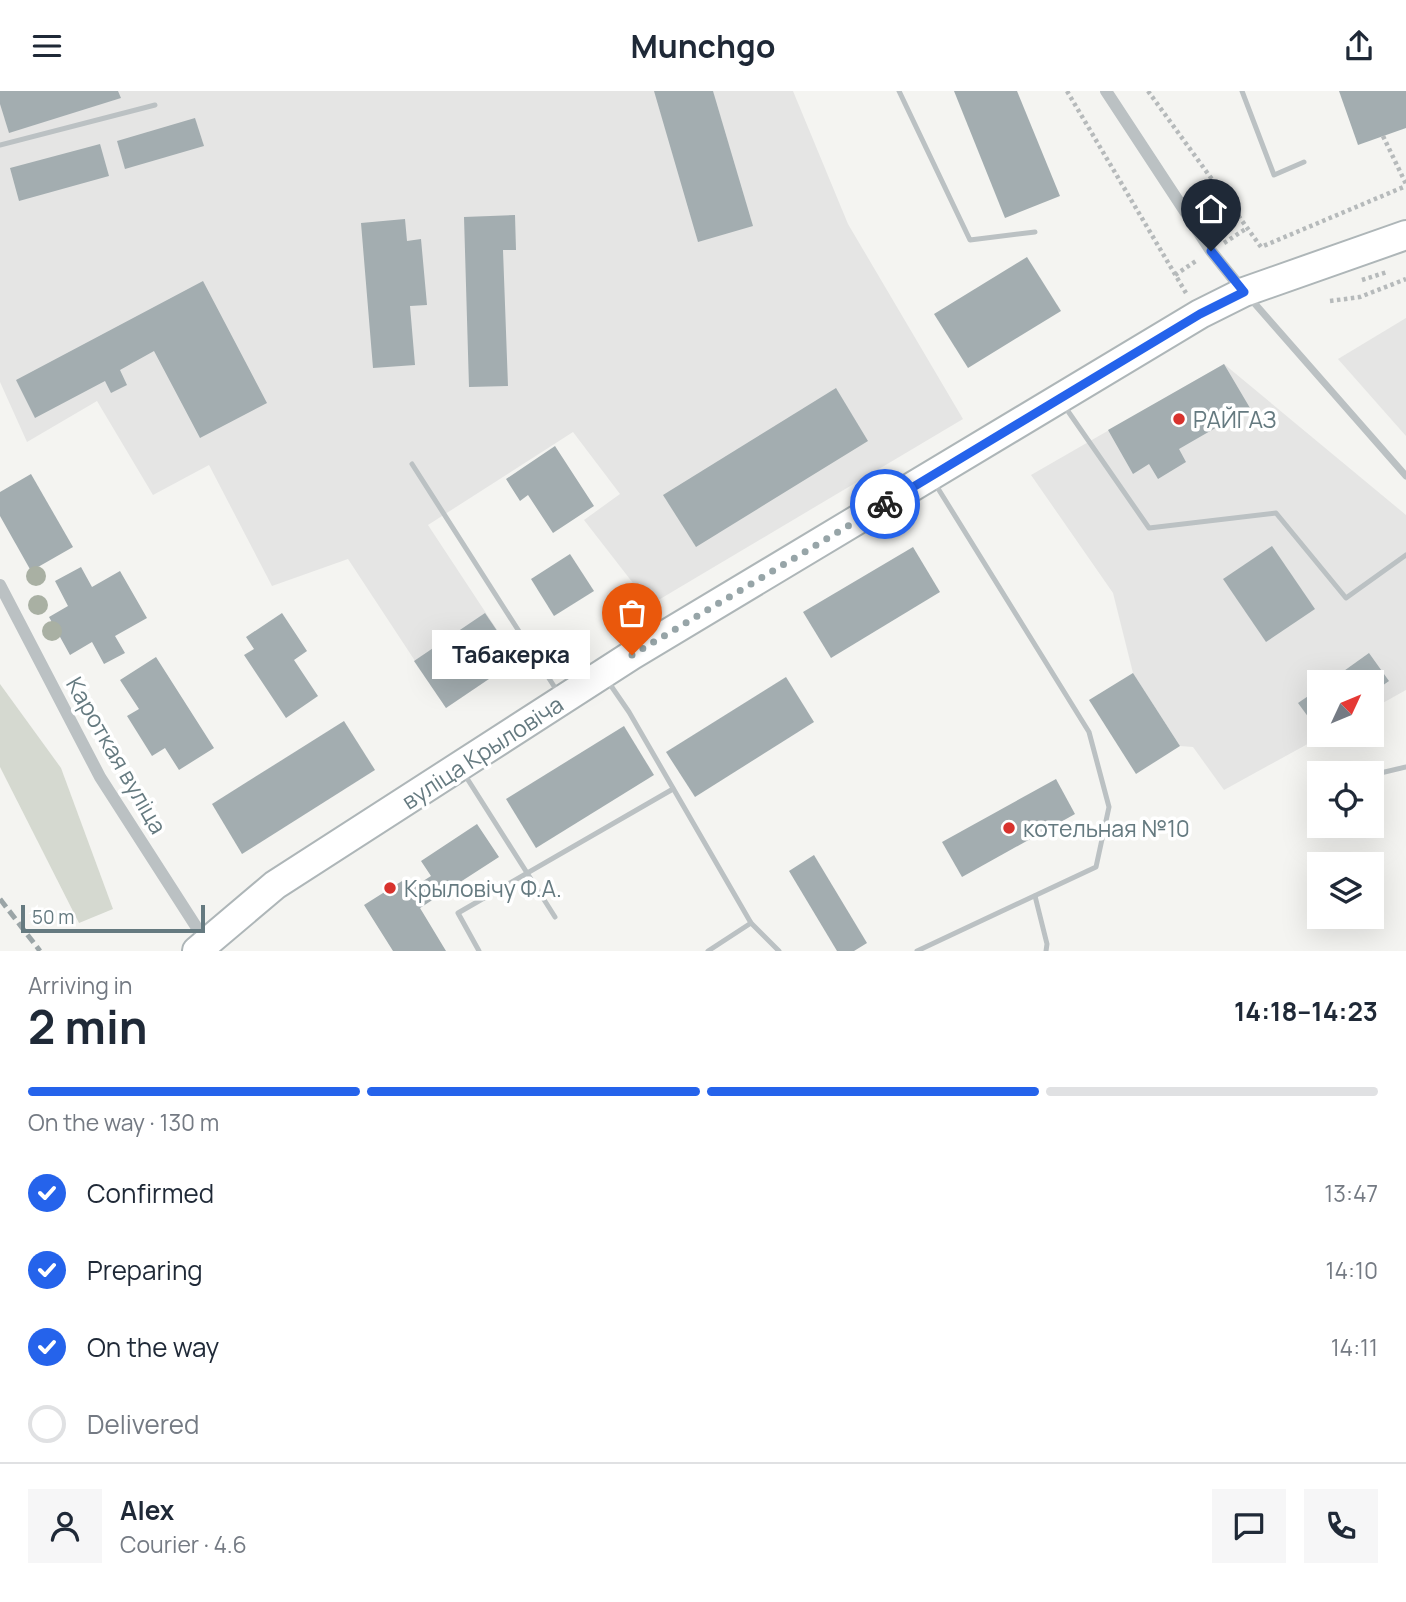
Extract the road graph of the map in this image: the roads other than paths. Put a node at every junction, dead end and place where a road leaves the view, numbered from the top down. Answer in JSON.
{"nodes":[{"id":1,"x":899,"y":91,"type":"edge"},
{"id":2,"x":1106,"y":91,"type":"edge"},
{"id":3,"x":1242,"y":91,"type":"edge"},
{"id":4,"x":155,"y":105,"type":"dead end"},
{"id":5,"x":0,"y":145,"type":"edge"},
{"id":6,"x":1304,"y":163,"type":"dead end"},
{"id":7,"x":1035,"y":232,"type":"dead end"},
{"id":8,"x":1406,"y":235,"type":"edge"},
{"id":9,"x":1244,"y":292,"type":"junction"},
{"id":10,"x":1059,"y":399,"type":"junction"},
{"id":11,"x":412,"y":464,"type":"dead end"},
{"id":12,"x":931,"y":476,"type":"junction"},
{"id":13,"x":1406,"y":476,"type":"edge"},
{"id":14,"x":1406,"y":555,"type":"edge"},
{"id":15,"x":0,"y":585,"type":"edge"},
{"id":16,"x":603,"y":674,"type":"junction"},
{"id":17,"x":563,"y":700,"type":"junction"},
{"id":18,"x":460,"y":766,"type":"junction"},
{"id":19,"x":1406,"y":767,"type":"edge"},
{"id":20,"x":1384,"y":772,"type":"edge"},
{"id":21,"x":673,"y":789,"type":"junction"},
{"id":22,"x":528,"y":874,"type":"junction"},
{"id":23,"x":1035,"y":895,"type":"junction"},
{"id":24,"x":555,"y":917,"type":"dead end"},
{"id":25,"x":751,"y":923,"type":"junction"},
{"id":26,"x":202,"y":946,"type":"edge"},
{"id":27,"x":479,"y":951,"type":"edge"},
{"id":28,"x":708,"y":951,"type":"edge"},
{"id":29,"x":779,"y":951,"type":"edge"},
{"id":30,"x":917,"y":951,"type":"edge"},
{"id":31,"x":1045,"y":951,"type":"edge"}],
"edges":[{"from":1,"to":7,"type":"lane"},
{"from":2,"to":9,"type":"street"},
{"from":3,"to":6,"type":"lane"},
{"from":4,"to":5,"type":"lane"},
{"from":8,"to":9,"type":"main road","name":"вуліца Крыловіча"},
{"from":9,"to":10,"type":"main road","name":"вуліца Крыловіча"},
{"from":9,"to":13,"type":"street"},
{"from":10,"to":12,"type":"main road","name":"вуліца Крыловіча"},
{"from":10,"to":14,"type":"lane"},
{"from":11,"to":17,"type":"lane"},
{"from":12,"to":16,"type":"main road","name":"вуліца Крыловіча"},
{"from":12,"to":23,"type":"lane"},
{"from":15,"to":26,"type":"street","name":"Кароткая вуліца"},
{"from":16,"to":17,"type":"main road","name":"вуліца Крыловіча"},
{"from":16,"to":21,"type":"lane"},
{"from":17,"to":18,"type":"main road","name":"вуліца Крыловіча"},
{"from":18,"to":22,"type":"lane"},
{"from":18,"to":26,"type":"main road","name":"вуліца Крыловіча"},
{"from":19,"to":20,"type":"lane"},
{"from":21,"to":22,"type":"lane"},
{"from":21,"to":25,"type":"lane"},
{"from":22,"to":24,"type":"lane"},
{"from":22,"to":27,"type":"lane"},
{"from":23,"to":30,"type":"lane"},
{"from":23,"to":31,"type":"lane"},
{"from":25,"to":28,"type":"lane"},
{"from":25,"to":29,"type":"lane"}]}
